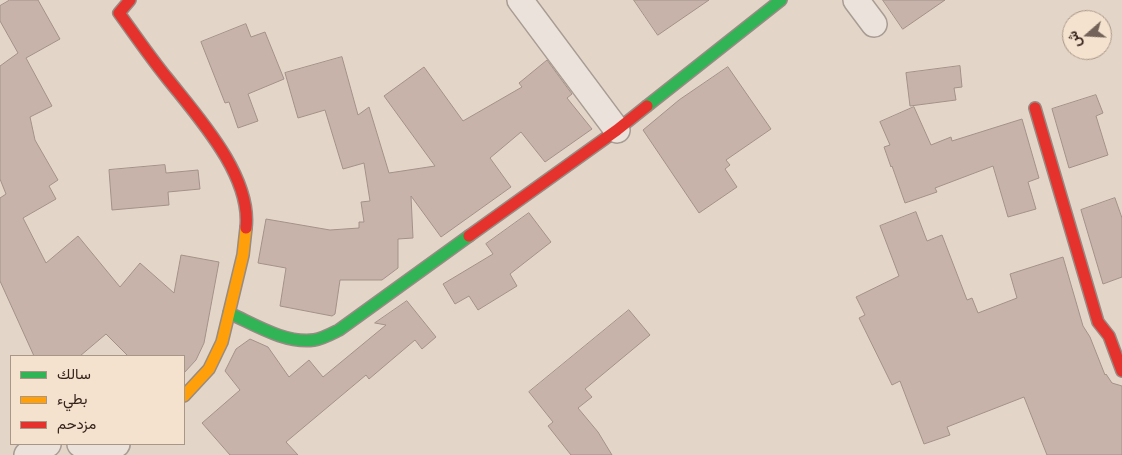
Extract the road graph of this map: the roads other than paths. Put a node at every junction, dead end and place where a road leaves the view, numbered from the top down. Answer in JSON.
{"nodes":[{"id":1,"x":130,"y":0,"type":"edge"},
{"id":2,"x":520,"y":0,"type":"edge"},
{"id":3,"x":781,"y":0,"type":"edge"},
{"id":4,"x":856,"y":0,"type":"edge"},
{"id":5,"x":874,"y":24,"type":"dead end"},
{"id":6,"x":1035,"y":108,"type":"dead end"},
{"id":7,"x":617,"y":130,"type":"junction"},
{"id":8,"x":229,"y":313,"type":"junction"},
{"id":9,"x":1122,"y":371,"type":"edge"},
{"id":10,"x":185,"y":395,"type":"edge"},
{"id":11,"x":46,"y":445,"type":"edge"},
{"id":12,"x":85,"y":445,"type":"edge"},
{"id":13,"x":104,"y":445,"type":"edge"},
{"id":14,"x":27,"y":455,"type":"edge"}],
"edges":[{"from":1,"to":8,"type":"street"},
{"from":2,"to":7,"type":"street"},
{"from":3,"to":7,"type":"street"},
{"from":4,"to":5,"type":"street"},
{"from":6,"to":9,"type":"street"},
{"from":7,"to":8,"type":"street"},
{"from":8,"to":10,"type":"street"},
{"from":11,"to":14,"type":"street"},
{"from":12,"to":13,"type":"street"}]}
